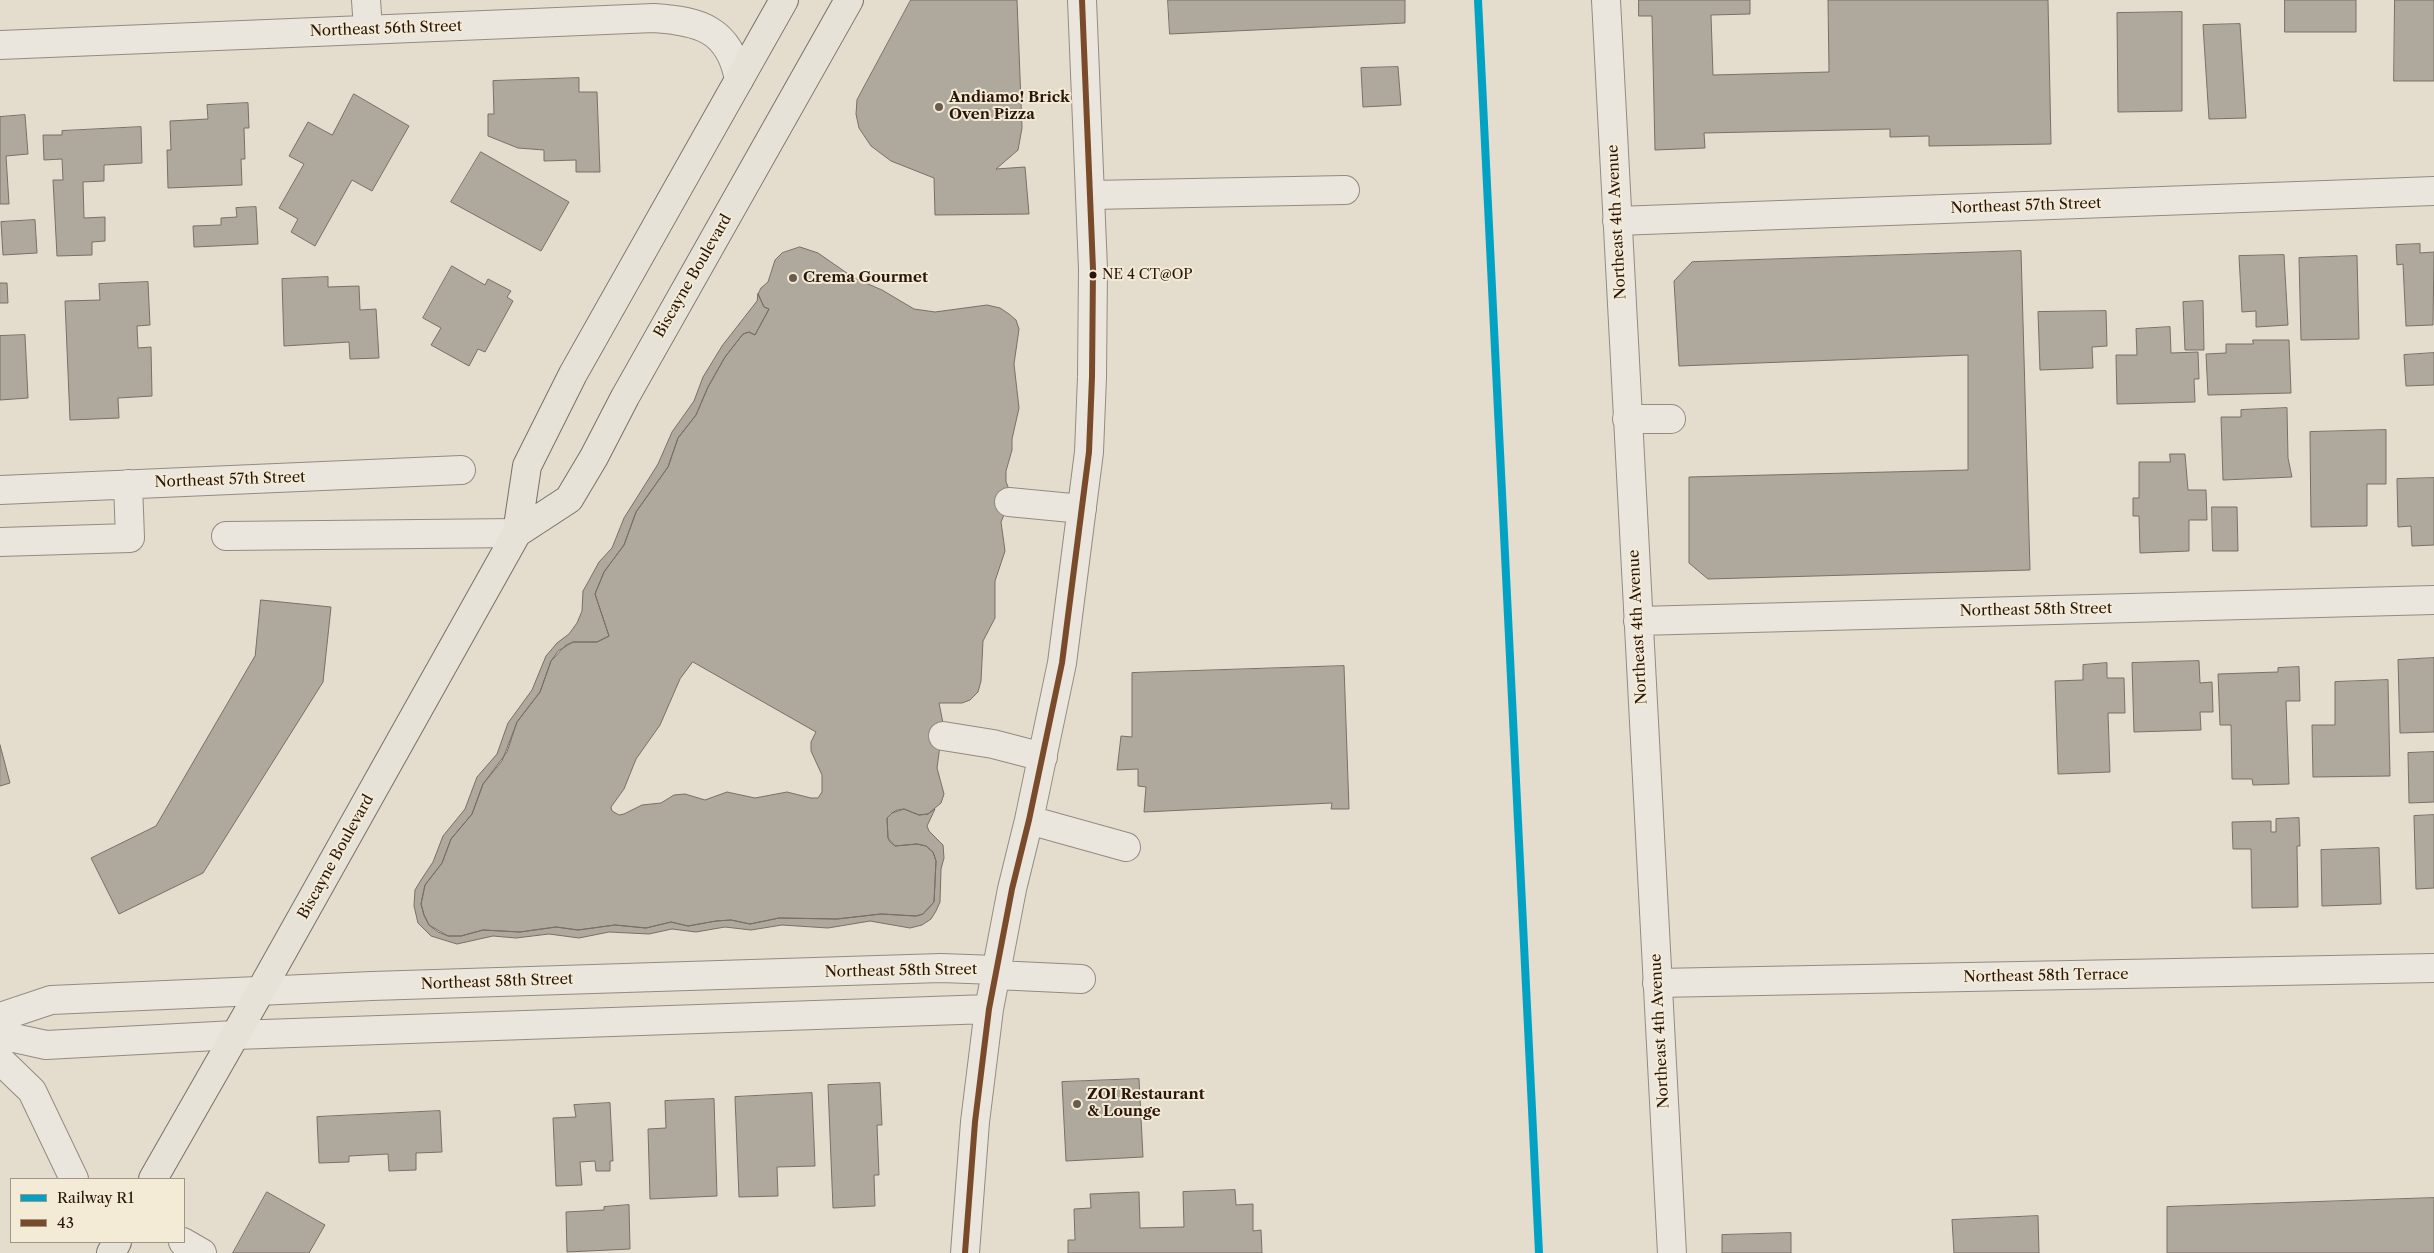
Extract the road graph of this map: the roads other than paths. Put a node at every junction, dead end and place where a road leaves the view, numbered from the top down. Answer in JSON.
{"nodes":[{"id":1,"x":366,"y":0,"type":"edge"},
{"id":2,"x":784,"y":0,"type":"edge"},
{"id":3,"x":850,"y":0,"type":"edge"},
{"id":4,"x":1082,"y":0,"type":"edge"},
{"id":5,"x":1606,"y":0,"type":"edge"},
{"id":6,"x":610,"y":10,"type":"edge"},
{"id":7,"x":368,"y":29,"type":"junction"},
{"id":8,"x":0,"y":45,"type":"edge"},
{"id":9,"x":739,"y":80,"type":"junction"},
{"id":10,"x":1345,"y":190,"type":"dead end"},
{"id":11,"x":2434,"y":191,"type":"edge"},
{"id":12,"x":1091,"y":195,"type":"junction"},
{"id":13,"x":1617,"y":221,"type":"junction"},
{"id":14,"x":1627,"y":419,"type":"junction"},
{"id":15,"x":1671,"y":419,"type":"dead end"},
{"id":16,"x":461,"y":470,"type":"dead end"},
{"id":17,"x":128,"y":484,"type":"junction"},
{"id":18,"x":0,"y":490,"type":"edge"},
{"id":19,"x":1009,"y":502,"type":"dead end"},
{"id":20,"x":1082,"y":509,"type":"junction"},
{"id":21,"x":517,"y":533,"type":"junction"},
{"id":22,"x":226,"y":536,"type":"dead end"},
{"id":23,"x":0,"y":542,"type":"edge"},
{"id":24,"x":2434,"y":600,"type":"edge"},
{"id":25,"x":1638,"y":620,"type":"junction"},
{"id":26,"x":943,"y":736,"type":"dead end"},
{"id":27,"x":1043,"y":757,"type":"junction"},
{"id":28,"x":1029,"y":820,"type":"junction"},
{"id":29,"x":1126,"y":847,"type":"dead end"},
{"id":30,"x":2434,"y":968,"type":"edge"},
{"id":31,"x":996,"y":972,"type":"junction"},
{"id":32,"x":1081,"y":979,"type":"dead end"},
{"id":33,"x":1657,"y":983,"type":"junction"},
{"id":34,"x":262,"y":990,"type":"junction"},
{"id":35,"x":989,"y":1009,"type":"junction"},
{"id":36,"x":0,"y":1017,"type":"edge"},
{"id":37,"x":0,"y":1035,"type":"edge"},
{"id":38,"x":235,"y":1035,"type":"junction"},
{"id":39,"x":0,"y":1060,"type":"edge"},
{"id":40,"x":74,"y":1178,"type":"edge"},
{"id":41,"x":154,"y":1178,"type":"edge"},
{"id":42,"x":185,"y":1243,"type":"edge"},
{"id":43,"x":202,"y":1253,"type":"edge"},
{"id":44,"x":965,"y":1253,"type":"edge"},
{"id":45,"x":1672,"y":1253,"type":"edge"}],
"edges":[{"from":1,"to":7,"type":"street"},
{"from":2,"to":9,"type":"main road","name":"Biscayne Boulevard"},
{"from":3,"to":21,"type":"main road","name":"Biscayne Boulevard"},
{"from":4,"to":12,"type":"street"},
{"from":5,"to":13,"type":"street","name":"Northeast 4th Avenue"},
{"from":6,"to":7,"type":"street","name":"Northeast 56th Street"},
{"from":6,"to":9,"type":"street","name":"Northeast 56th Street"},
{"from":7,"to":8,"type":"street","name":"Northeast 56th Street"},
{"from":9,"to":21,"type":"main road","name":"Biscayne Boulevard"},
{"from":10,"to":12,"type":"street"},
{"from":11,"to":13,"type":"street","name":"Northeast 57th Street"},
{"from":12,"to":20,"type":"street"},
{"from":13,"to":14,"type":"street","name":"Northeast 4th Avenue"},
{"from":14,"to":15,"type":"street"},
{"from":14,"to":25,"type":"street","name":"Northeast 4th Avenue"},
{"from":16,"to":17,"type":"street","name":"Northeast 57th Street"},
{"from":17,"to":18,"type":"street","name":"Northeast 57th Street"},
{"from":17,"to":23,"type":"street"},
{"from":19,"to":20,"type":"street"},
{"from":20,"to":27,"type":"street"},
{"from":21,"to":22,"type":"street"},
{"from":21,"to":34,"type":"main road","name":"Biscayne Boulevard"},
{"from":24,"to":25,"type":"street","name":"Northeast 58th Street"},
{"from":25,"to":33,"type":"street","name":"Northeast 4th Avenue"},
{"from":26,"to":27,"type":"street"},
{"from":27,"to":28,"type":"street"},
{"from":28,"to":29,"type":"street"},
{"from":28,"to":31,"type":"street"},
{"from":30,"to":33,"type":"street","name":"Northeast 58th Terrace"},
{"from":31,"to":32,"type":"street","name":"Northeast 58th Street"},
{"from":31,"to":34,"type":"street","name":"Northeast 58th Street"},
{"from":31,"to":35,"type":"street"},
{"from":33,"to":45,"type":"street","name":"Northeast 4th Avenue"},
{"from":34,"to":36,"type":"street","name":"Northeast 58th Street"},
{"from":34,"to":38,"type":"main road","name":"Biscayne Boulevard"},
{"from":35,"to":38,"type":"street"},
{"from":35,"to":44,"type":"street"},
{"from":37,"to":38,"type":"street"},
{"from":38,"to":41,"type":"main road","name":"Biscayne Boulevard"},
{"from":39,"to":40,"type":"street"},
{"from":42,"to":43,"type":"street"}]}
